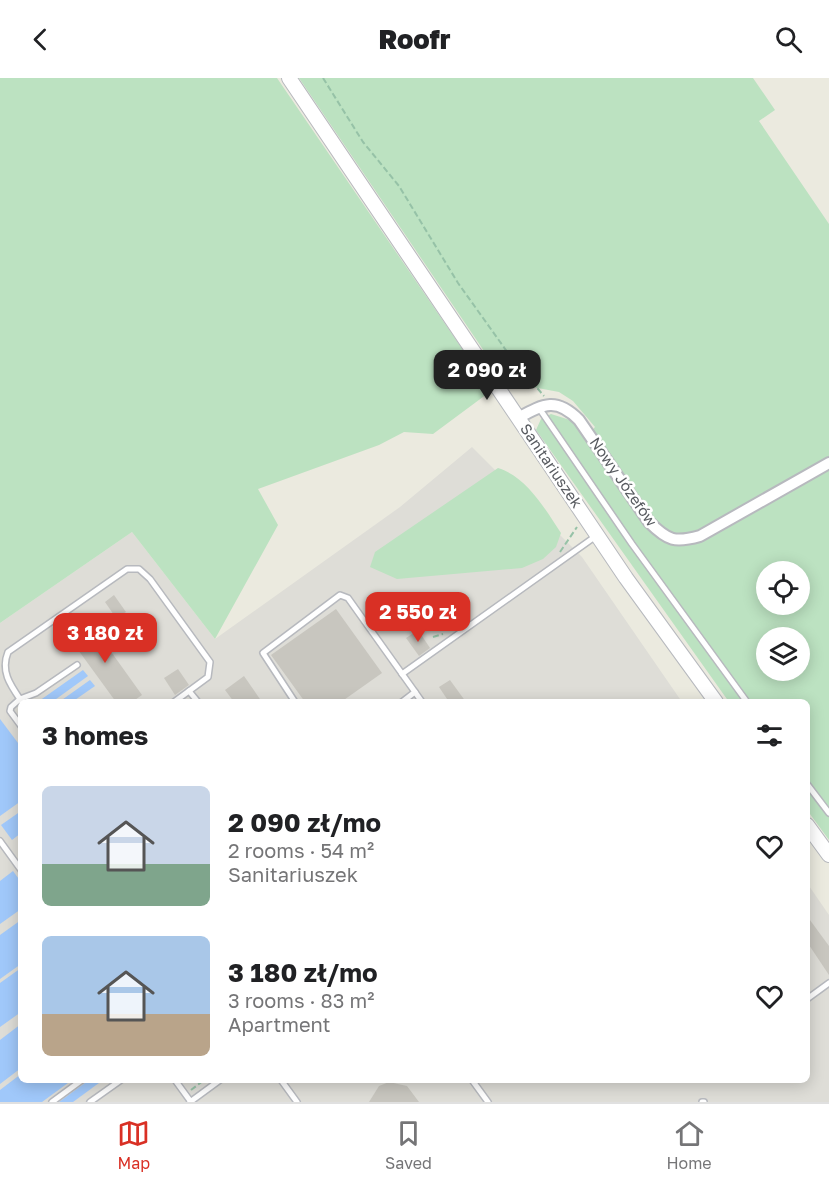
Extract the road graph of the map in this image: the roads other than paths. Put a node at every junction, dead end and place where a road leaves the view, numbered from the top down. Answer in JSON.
{"nodes":[{"id":1,"x":289,"y":78,"type":"edge"},
{"id":2,"x":538,"y":407,"type":"junction"},
{"id":3,"x":518,"y":418,"type":"junction"},
{"id":4,"x":829,"y":463,"type":"edge"},
{"id":5,"x":597,"y":535,"type":"junction"},
{"id":6,"x":76,"y":665,"type":"dead end"},
{"id":7,"x":3,"y":669,"type":"edge"},
{"id":8,"x":402,"y":674,"type":"junction"},
{"id":9,"x":189,"y":691,"type":"junction"},
{"id":10,"x":415,"y":692,"type":"junction"},
{"id":11,"x":20,"y":699,"type":"edge"},
{"id":12,"x":23,"y":699,"type":"edge"},
{"id":13,"x":178,"y":699,"type":"edge"},
{"id":14,"x":196,"y":699,"type":"edge"},
{"id":15,"x":293,"y":699,"type":"edge"},
{"id":16,"x":406,"y":699,"type":"edge"},
{"id":17,"x":420,"y":699,"type":"edge"},
{"id":18,"x":714,"y":699,"type":"edge"},
{"id":19,"x":745,"y":699,"type":"edge"},
{"id":20,"x":18,"y":702,"type":"edge"},
{"id":21,"x":18,"y":722,"type":"edge"},
{"id":22,"x":810,"y":788,"type":"edge"},
{"id":23,"x":829,"y":813,"type":"edge"},
{"id":24,"x":810,"y":829,"type":"edge"},
{"id":25,"x":0,"y":842,"type":"edge"},
{"id":26,"x":829,"y":855,"type":"edge"},
{"id":27,"x":18,"y":866,"type":"edge"},
{"id":28,"x":829,"y":983,"type":"edge"},
{"id":29,"x":810,"y":997,"type":"edge"},
{"id":30,"x":78,"y":1083,"type":"edge"},
{"id":31,"x":117,"y":1083,"type":"edge"},
{"id":32,"x":177,"y":1083,"type":"edge"},
{"id":33,"x":216,"y":1083,"type":"edge"},
{"id":34,"x":283,"y":1083,"type":"edge"},
{"id":35,"x":474,"y":1083,"type":"edge"},
{"id":36,"x":52,"y":1102,"type":"edge"},
{"id":37,"x":90,"y":1102,"type":"edge"},
{"id":38,"x":190,"y":1102,"type":"edge"},
{"id":39,"x":297,"y":1102,"type":"edge"},
{"id":40,"x":488,"y":1102,"type":"edge"}],
"edges":[{"from":1,"to":3,"type":"street","name":"Sanitariuszek"},
{"from":2,"to":3,"type":"street"},
{"from":2,"to":4,"type":"street","name":"Nowy Józefów"},
{"from":2,"to":19,"type":"lane"},
{"from":3,"to":5,"type":"street","name":"Sanitariuszek"},
{"from":5,"to":8,"type":"lane"},
{"from":5,"to":18,"type":"street","name":"Sanitariuszek"},
{"from":6,"to":12,"type":"lane"},
{"from":7,"to":9,"type":"lane"},
{"from":7,"to":11,"type":"lane"},
{"from":8,"to":10,"type":"lane"},
{"from":8,"to":15,"type":"lane"},
{"from":9,"to":13,"type":"lane"},
{"from":9,"to":14,"type":"lane"},
{"from":10,"to":16,"type":"lane"},
{"from":10,"to":17,"type":"lane"},
{"from":20,"to":21,"type":"lane"},
{"from":22,"to":23,"type":"lane"},
{"from":24,"to":26,"type":"street"},
{"from":25,"to":27,"type":"lane"},
{"from":28,"to":29,"type":"lane"},
{"from":30,"to":36,"type":"lane"},
{"from":31,"to":37,"type":"lane"},
{"from":32,"to":38,"type":"lane"},
{"from":33,"to":38,"type":"lane"},
{"from":34,"to":39,"type":"lane"},
{"from":35,"to":40,"type":"lane"}]}
